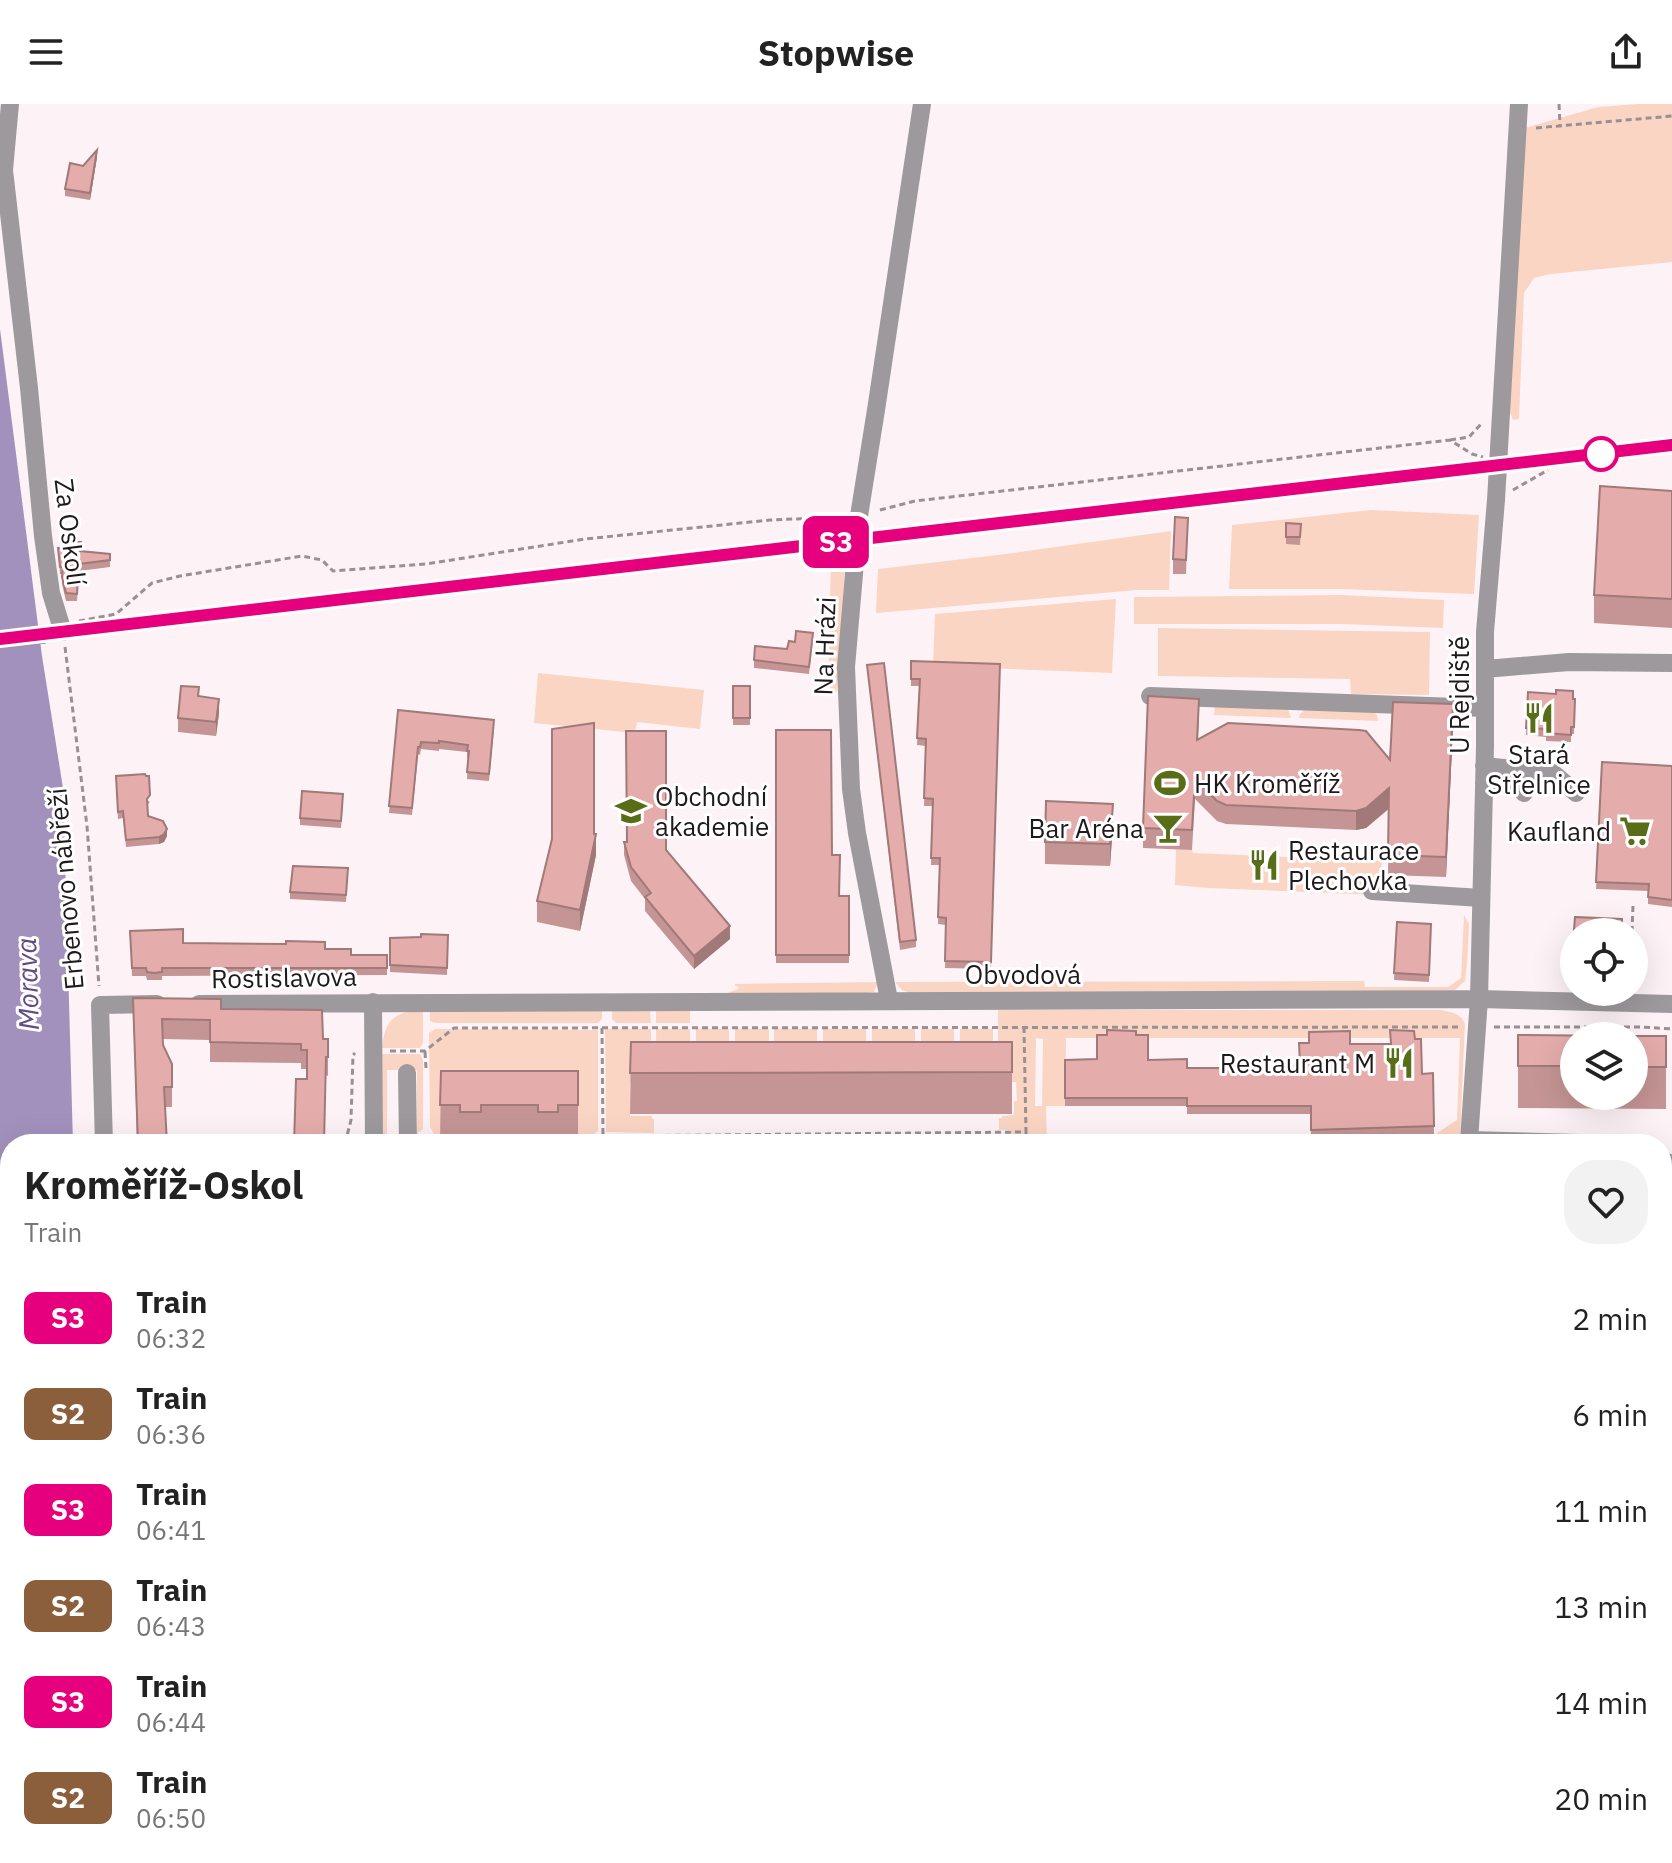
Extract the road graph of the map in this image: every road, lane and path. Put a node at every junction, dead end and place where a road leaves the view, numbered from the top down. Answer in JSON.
{"nodes":[{"id":1,"x":10,"y":104,"type":"edge"},
{"id":2,"x":922,"y":104,"type":"edge"},
{"id":3,"x":1519,"y":104,"type":"edge"},
{"id":4,"x":1559,"y":104,"type":"edge"},
{"id":5,"x":1672,"y":116,"type":"edge"},
{"id":6,"x":1560,"y":126,"type":"junction"},
{"id":7,"x":1518,"y":130,"type":"junction"},
{"id":8,"x":1484,"y":420,"type":"dead end"},
{"id":9,"x":1450,"y":440,"type":"junction"},
{"id":10,"x":1498,"y":456,"type":"junction"},
{"id":11,"x":1548,"y":470,"type":"dead end"},
{"id":12,"x":1496,"y":500,"type":"junction"},
{"id":13,"x":859,"y":516,"type":"junction"},
{"id":14,"x":62,"y":627,"type":"junction"},
{"id":15,"x":43,"y":642,"type":"dead end"},
{"id":16,"x":0,"y":647,"type":"edge"},
{"id":17,"x":1672,"y":663,"type":"edge"},
{"id":18,"x":1485,"y":669,"type":"junction"},
{"id":19,"x":1150,"y":696,"type":"edge"},
{"id":20,"x":1485,"y":708,"type":"junction"},
{"id":21,"x":1484,"y":775,"type":"junction"},
{"id":22,"x":1524,"y":793,"type":"dead end"},
{"id":23,"x":1576,"y":793,"type":"dead end"},
{"id":24,"x":1372,"y":891,"type":"dead end"},
{"id":25,"x":1481,"y":898,"type":"junction"},
{"id":26,"x":1633,"y":905,"type":"dead end"},
{"id":27,"x":1633,"y":918,"type":"edge"},
{"id":28,"x":1479,"y":999,"type":"junction"},
{"id":29,"x":889,"y":1000,"type":"junction"},
{"id":30,"x":373,"y":1002,"type":"junction"},
{"id":31,"x":1672,"y":1004,"type":"edge"},
{"id":32,"x":100,"y":1005,"type":"junction"},
{"id":33,"x":1477,"y":1027,"type":"junction"},
{"id":34,"x":602,"y":1028,"type":"junction"},
{"id":35,"x":1024,"y":1028,"type":"junction"},
{"id":36,"x":1672,"y":1029,"type":"edge"},
{"id":37,"x":382,"y":1051,"type":"dead end"},
{"id":38,"x":353,"y":1055,"type":"dead end"},
{"id":39,"x":407,"y":1073,"type":"dead end"},
{"id":40,"x":1026,"y":1132,"type":"joint"},
{"id":41,"x":104,"y":1134,"type":"edge"},
{"id":42,"x":348,"y":1134,"type":"edge"},
{"id":43,"x":374,"y":1134,"type":"edge"},
{"id":44,"x":408,"y":1134,"type":"edge"},
{"id":45,"x":603,"y":1134,"type":"edge"},
{"id":46,"x":814,"y":1134,"type":"edge"},
{"id":47,"x":1470,"y":1134,"type":"edge"}],
"edges":[{"from":1,"to":14,"type":"street","name":"Za Oskolí"},
{"from":2,"to":13,"type":"street","name":"Na Hrázi"},
{"from":3,"to":7,"type":"street","name":"U Rejdiště"},
{"from":4,"to":6,"type":"path"},
{"from":5,"to":6,"type":"path"},
{"from":6,"to":7,"type":"path"},
{"from":7,"to":10,"type":"street","name":"U Rejdiště"},
{"from":8,"to":9,"type":"path"},
{"from":9,"to":10,"type":"path"},
{"from":9,"to":13,"type":"path"},
{"from":10,"to":12,"type":"street","name":"U Rejdiště"},
{"from":11,"to":12,"type":"path"},
{"from":12,"to":18,"type":"street","name":"U Rejdiště"},
{"from":13,"to":14,"type":"path"},
{"from":13,"to":29,"type":"street","name":"Na Hrázi"},
{"from":14,"to":32,"type":"path","name":"Erbenovo nábřeží"},
{"from":15,"to":16,"type":"path"},
{"from":17,"to":18,"type":"street"},
{"from":18,"to":20,"type":"street","name":"U Rejdiště"},
{"from":19,"to":20,"type":"street"},
{"from":20,"to":21,"type":"street","name":"U Rejdiště"},
{"from":21,"to":22,"type":"street"},
{"from":21,"to":23,"type":"street"},
{"from":21,"to":25,"type":"street","name":"U Rejdiště"},
{"from":24,"to":25,"type":"street"},
{"from":25,"to":28,"type":"street","name":"U Rejdiště"},
{"from":26,"to":27,"type":"path"},
{"from":28,"to":29,"type":"street","name":"Obvodová"},
{"from":28,"to":31,"type":"street","name":"Obvodová"},
{"from":28,"to":33,"type":"street","name":"U Rejdiště"},
{"from":29,"to":30,"type":"street","name":"Obvodová"},
{"from":30,"to":32,"type":"street","name":"Rostislavova"},
{"from":30,"to":43,"type":"street"},
{"from":32,"to":41,"type":"street","name":"Erbenovo nábřeží"},
{"from":33,"to":35,"type":"path"},
{"from":33,"to":36,"type":"path"},
{"from":33,"to":47,"type":"street","name":"U Rejdiště"},
{"from":34,"to":35,"type":"path"},
{"from":34,"to":37,"type":"path"},
{"from":34,"to":45,"type":"path"},
{"from":35,"to":40,"type":"path"},
{"from":38,"to":42,"type":"path"},
{"from":39,"to":44,"type":"street"},
{"from":40,"to":46,"type":"path"}]}
